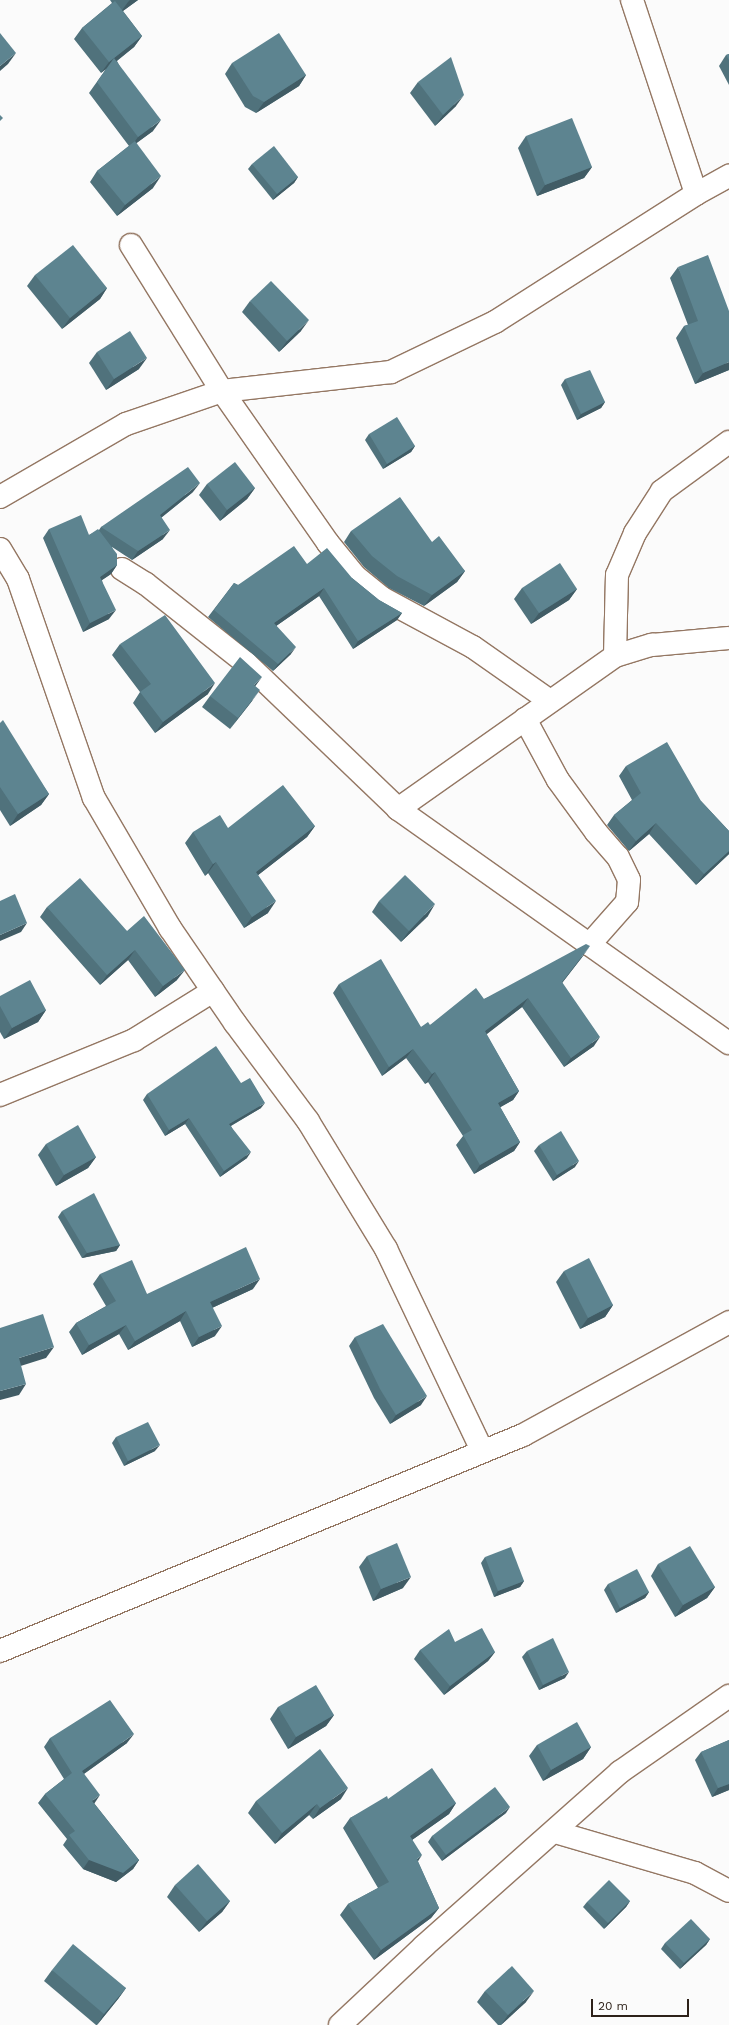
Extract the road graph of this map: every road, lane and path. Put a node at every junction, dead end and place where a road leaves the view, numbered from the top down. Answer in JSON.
{"nodes":[{"id":1,"x":632,"y":0,"type":"edge"},
{"id":2,"x":729,"y":176,"type":"edge"},
{"id":3,"x":696,"y":194,"type":"junction"},
{"id":4,"x":131,"y":245,"type":"dead end"},
{"id":5,"x":222,"y":391,"type":"junction"},
{"id":6,"x":729,"y":442,"type":"edge"},
{"id":7,"x":0,"y":497,"type":"edge"},
{"id":8,"x":0,"y":549,"type":"edge"},
{"id":9,"x":122,"y":569,"type":"dead end"},
{"id":10,"x":729,"y":638,"type":"edge"},
{"id":11,"x":615,"y":656,"type":"junction"},
{"id":12,"x":550,"y":701,"type":"junction"},
{"id":13,"x":525,"y":719,"type":"junction"},
{"id":14,"x":398,"y":809,"type":"junction"},
{"id":15,"x":589,"y":945,"type":"junction"},
{"id":16,"x":213,"y":991,"type":"junction"},
{"id":17,"x":729,"y":1043,"type":"edge"},
{"id":18,"x":0,"y":1095,"type":"edge"},
{"id":19,"x":729,"y":1322,"type":"edge"},
{"id":20,"x":482,"y":1450,"type":"junction"},
{"id":21,"x":0,"y":1651,"type":"edge"},
{"id":22,"x":729,"y":1696,"type":"edge"},
{"id":23,"x":555,"y":1832,"type":"junction"},
{"id":24,"x":729,"y":1891,"type":"edge"},
{"id":25,"x":340,"y":2025,"type":"edge"}],
"edges":[{"from":1,"to":3,"type":"street"},
{"from":2,"to":3,"type":"street"},
{"from":3,"to":5,"type":"street"},
{"from":4,"to":5,"type":"street"},
{"from":5,"to":7,"type":"street"},
{"from":5,"to":12,"type":"street"},
{"from":6,"to":11,"type":"street"},
{"from":8,"to":16,"type":"street"},
{"from":9,"to":14,"type":"street"},
{"from":10,"to":11,"type":"street"},
{"from":11,"to":12,"type":"street"},
{"from":12,"to":13,"type":"street"},
{"from":13,"to":14,"type":"street"},
{"from":13,"to":15,"type":"street"},
{"from":14,"to":15,"type":"street"},
{"from":15,"to":17,"type":"street"},
{"from":16,"to":18,"type":"street"},
{"from":16,"to":20,"type":"street"},
{"from":19,"to":20,"type":"street"},
{"from":20,"to":21,"type":"street"},
{"from":22,"to":23,"type":"street"},
{"from":23,"to":24,"type":"street"},
{"from":23,"to":25,"type":"street"}]}
